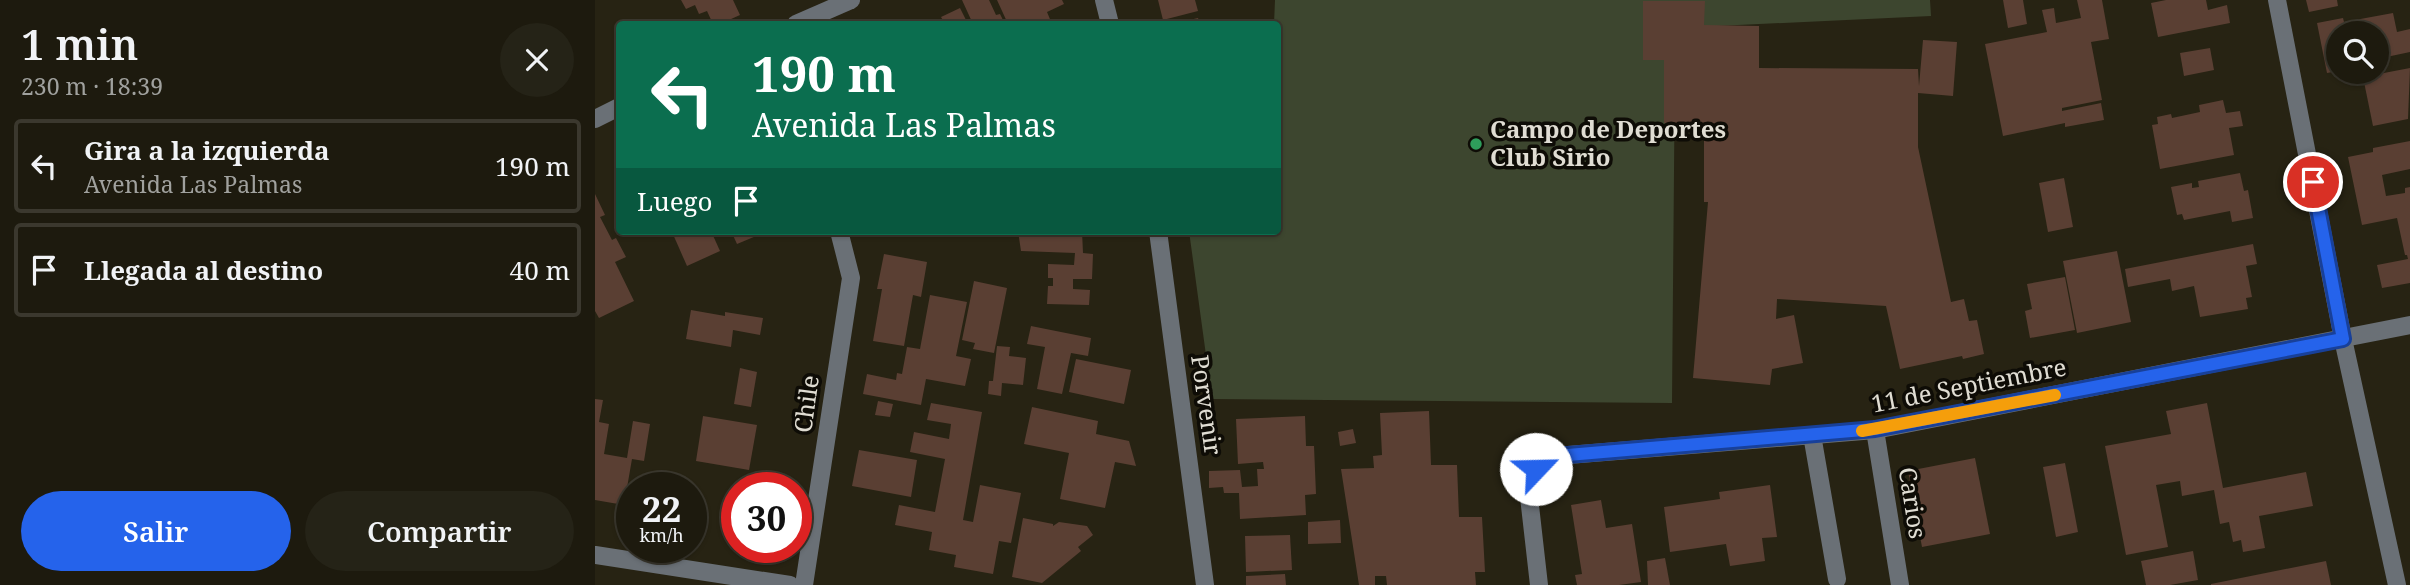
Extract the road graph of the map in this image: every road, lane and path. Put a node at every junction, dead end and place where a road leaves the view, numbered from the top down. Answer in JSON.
{"nodes":[{"id":1,"x":851,"y":0,"type":"edge"},
{"id":2,"x":1104,"y":0,"type":"edge"},
{"id":3,"x":2277,"y":0,"type":"edge"},
{"id":4,"x":803,"y":21,"type":"edge"},
{"id":5,"x":1109,"y":21,"type":"edge"},
{"id":6,"x":616,"y":108,"type":"edge"},
{"id":7,"x":595,"y":119,"type":"edge"},
{"id":8,"x":840,"y":235,"type":"edge"},
{"id":9,"x":1159,"y":235,"type":"edge"},
{"id":10,"x":2410,"y":325,"type":"edge"},
{"id":11,"x":2343,"y":339,"type":"junction"},
{"id":12,"x":1875,"y":429,"type":"junction"},
{"id":13,"x":1812,"y":435,"type":"junction"},
{"id":14,"x":595,"y":555,"type":"edge"},
{"id":15,"x":1837,"y":579,"type":"dead end"},
{"id":16,"x":789,"y":585,"type":"edge"},
{"id":17,"x":804,"y":585,"type":"edge"},
{"id":18,"x":1206,"y":585,"type":"edge"},
{"id":19,"x":1539,"y":585,"type":"edge"},
{"id":20,"x":1900,"y":585,"type":"edge"},
{"id":21,"x":2397,"y":585,"type":"edge"}],
"edges":[{"from":1,"to":4,"type":"street"},
{"from":2,"to":5,"type":"street"},
{"from":3,"to":11,"type":"street"},
{"from":6,"to":7,"type":"street"},
{"from":8,"to":17,"type":"street","name":"Chile"},
{"from":9,"to":18,"type":"street","name":"Porvenir"},
{"from":10,"to":11,"type":"street","name":"11 de Septiembre"},
{"from":11,"to":12,"type":"street","name":"11 de Septiembre"},
{"from":11,"to":21,"type":"street"},
{"from":12,"to":13,"type":"street","name":"11 de Septiembre"},
{"from":12,"to":20,"type":"street","name":"Carios"},
{"from":13,"to":15,"type":"street"},
{"from":13,"to":19,"type":"street","name":"11 de Septiembre"},
{"from":14,"to":16,"type":"street"}]}
